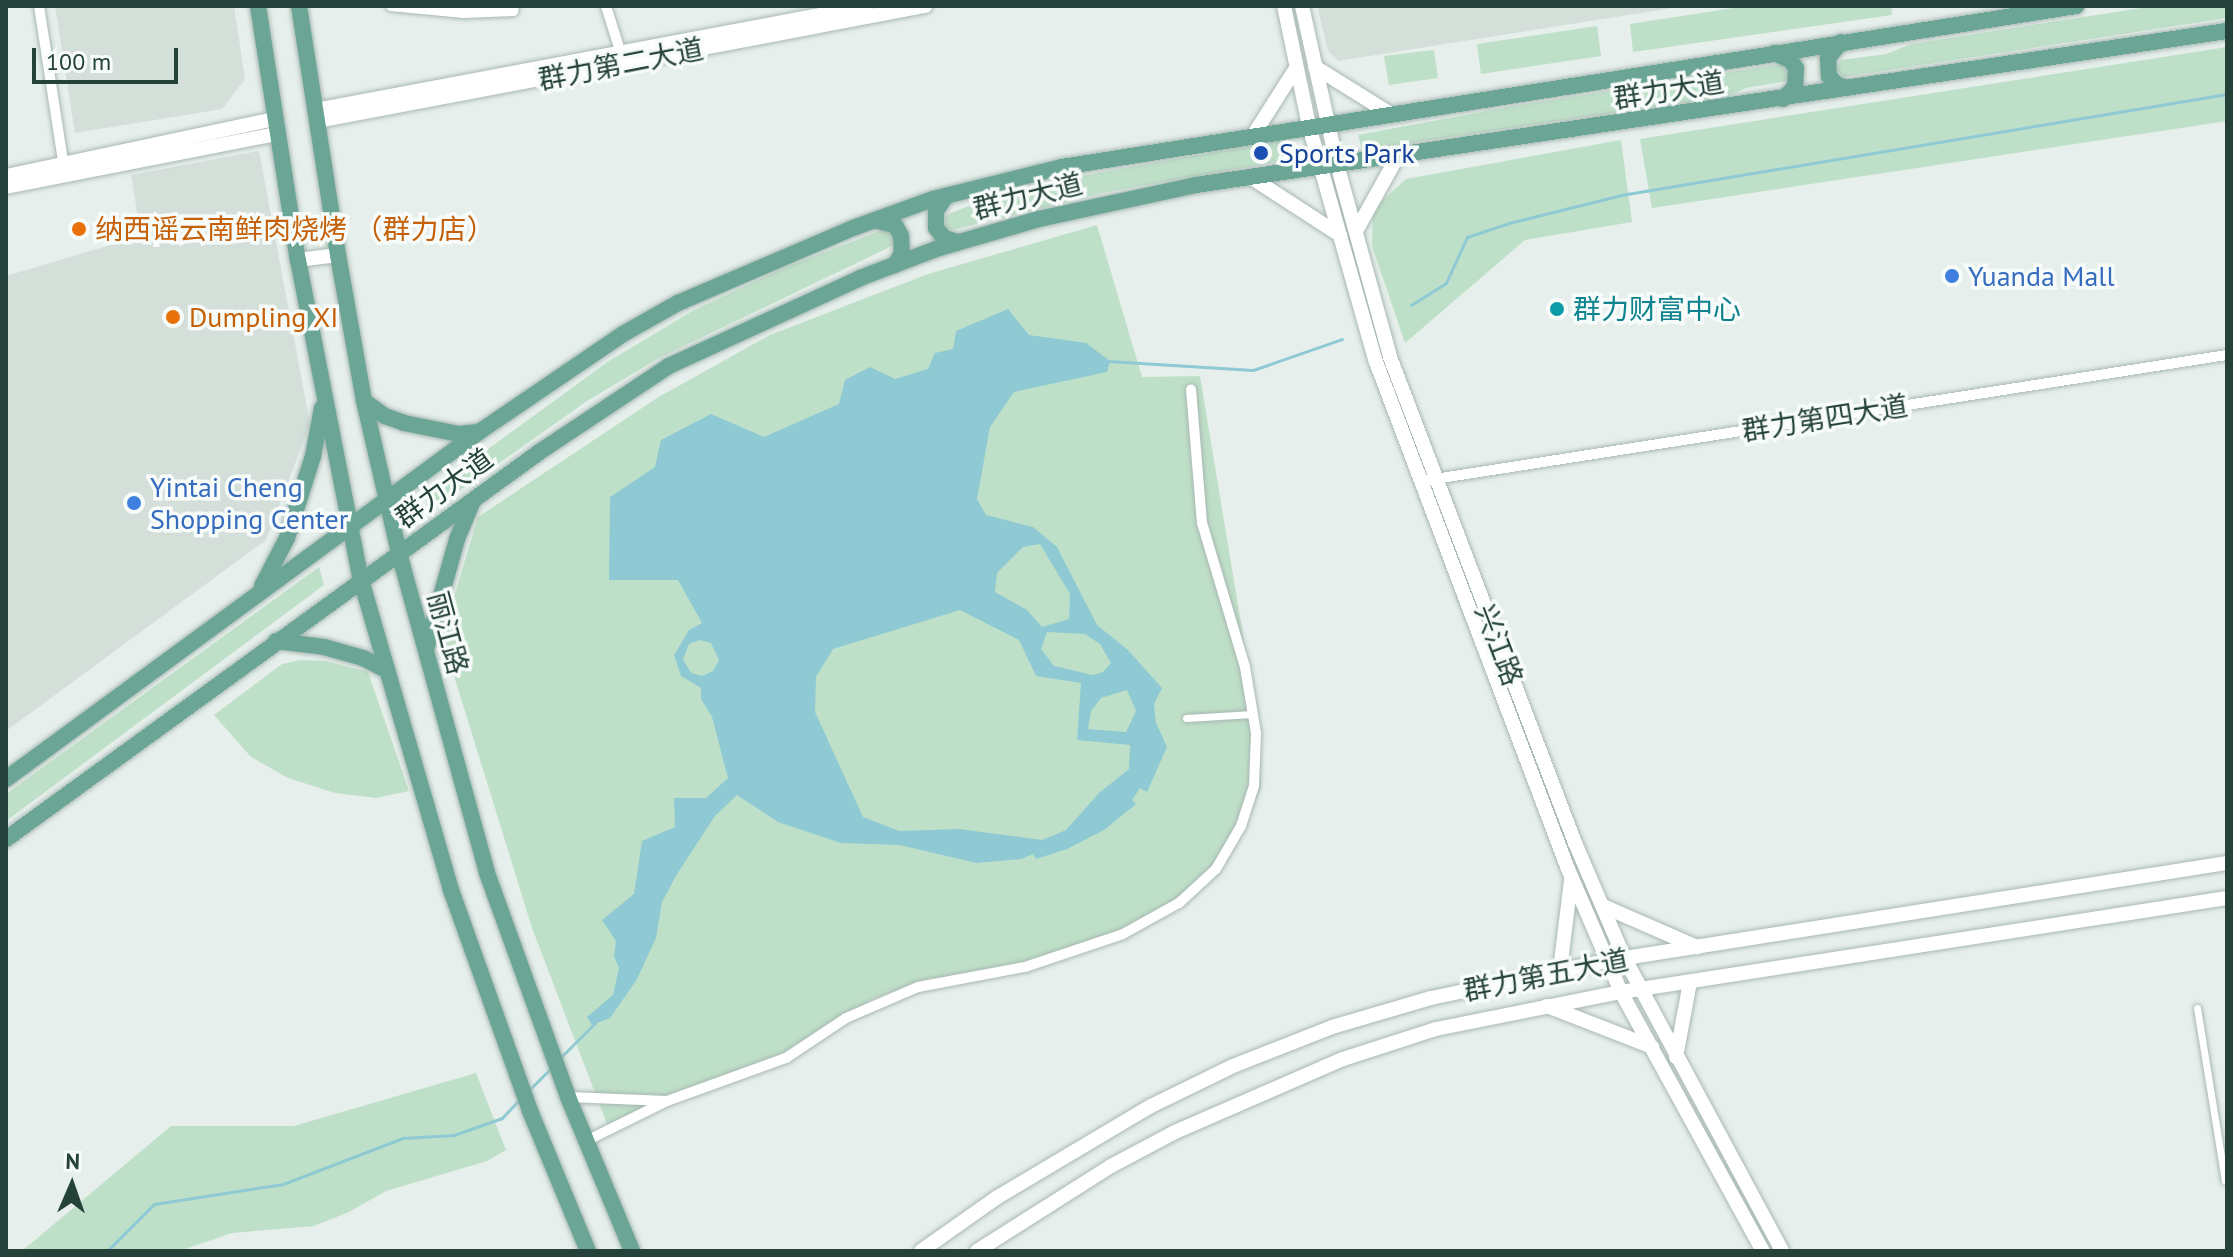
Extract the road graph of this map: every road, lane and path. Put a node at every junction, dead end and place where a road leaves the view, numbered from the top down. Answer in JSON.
{"nodes":[{"id":1,"x":39,"y":6,"type":"edge"},
{"id":2,"x":258,"y":6,"type":"edge"},
{"id":3,"x":299,"y":6,"type":"edge"},
{"id":4,"x":391,"y":6,"type":"edge"},
{"id":5,"x":514,"y":6,"type":"edge"},
{"id":6,"x":606,"y":6,"type":"edge"},
{"id":7,"x":867,"y":6,"type":"edge"},
{"id":8,"x":925,"y":6,"type":"edge"},
{"id":9,"x":1284,"y":6,"type":"edge"},
{"id":10,"x":1302,"y":6,"type":"edge"},
{"id":11,"x":2076,"y":6,"type":"edge"},
{"id":12,"x":2227,"y":31,"type":"edge"},
{"id":13,"x":1841,"y":42,"type":"junction"},
{"id":14,"x":1774,"y":53,"type":"junction"},
{"id":15,"x":621,"y":54,"type":"junction"},
{"id":16,"x":1315,"y":67,"type":"junction"},
{"id":17,"x":1296,"y":68,"type":"junction"},
{"id":18,"x":1851,"y":89,"type":"junction"},
{"id":19,"x":1783,"y":99,"type":"junction"},
{"id":20,"x":1389,"y":113,"type":"junction"},
{"id":21,"x":316,"y":116,"type":"junction"},
{"id":22,"x":1327,"y":122,"type":"junction"},
{"id":23,"x":1309,"y":126,"type":"junction"},
{"id":24,"x":276,"y":127,"type":"junction"},
{"id":25,"x":1254,"y":134,"type":"junction"},
{"id":26,"x":1398,"y":156,"type":"junction"},
{"id":27,"x":1328,"y":165,"type":"junction"},
{"id":28,"x":64,"y":169,"type":"junction"},
{"id":29,"x":6,"y":176,"type":"edge"},
{"id":30,"x":1252,"y":178,"type":"junction"},
{"id":31,"x":6,"y":187,"type":"edge"},
{"id":32,"x":946,"y":196,"type":"junction"},
{"id":33,"x":872,"y":221,"type":"junction"},
{"id":34,"x":1356,"y":231,"type":"junction"},
{"id":35,"x":1340,"y":235,"type":"junction"},
{"id":36,"x":958,"y":242,"type":"junction"},
{"id":37,"x":338,"y":255,"type":"junction"},
{"id":38,"x":298,"y":260,"type":"junction"},
{"id":39,"x":895,"y":265,"type":"junction"},
{"id":40,"x":1366,"y":303,"type":"junction"},
{"id":41,"x":2227,"y":355,"type":"edge"},
{"id":42,"x":1191,"y":389,"type":"dead end"},
{"id":43,"x":324,"y":395,"type":"junction"},
{"id":44,"x":364,"y":401,"type":"junction"},
{"id":45,"x":479,"y":432,"type":"junction"},
{"id":46,"x":1429,"y":480,"type":"junction"},
{"id":47,"x":474,"y":499,"type":"junction"},
{"id":48,"x":386,"y":501,"type":"junction"},
{"id":49,"x":350,"y":527,"type":"junction"},
{"id":50,"x":399,"y":553,"type":"junction"},
{"id":51,"x":361,"y":580,"type":"junction"},
{"id":52,"x":254,"y":597,"type":"junction"},
{"id":53,"x":276,"y":641,"type":"junction"},
{"id":54,"x":426,"y":652,"type":"junction"},
{"id":55,"x":387,"y":670,"type":"junction"},
{"id":56,"x":1253,"y":714,"type":"junction"},
{"id":57,"x":1186,"y":718,"type":"dead end"},
{"id":58,"x":6,"y":779,"type":"edge"},
{"id":59,"x":6,"y":839,"type":"edge"},
{"id":60,"x":2227,"y":863,"type":"edge"},
{"id":61,"x":1571,"y":876,"type":"junction"},
{"id":62,"x":2227,"y":898,"type":"edge"},
{"id":63,"x":1603,"y":906,"type":"junction"},
{"id":64,"x":1697,"y":947,"type":"junction"},
{"id":65,"x":1625,"y":959,"type":"junction"},
{"id":66,"x":1606,"y":961,"type":"junction"},
{"id":67,"x":1560,"y":970,"type":"junction"},
{"id":68,"x":1690,"y":982,"type":"junction"},
{"id":69,"x":1642,"y":990,"type":"junction"},
{"id":70,"x":1621,"y":992,"type":"junction"},
{"id":71,"x":1546,"y":1006,"type":"junction"},
{"id":72,"x":2197,"y":1008,"type":"dead end"},
{"id":73,"x":1652,"y":1047,"type":"junction"},
{"id":74,"x":1676,"y":1057,"type":"junction"},
{"id":75,"x":568,"y":1097,"type":"junction"},
{"id":76,"x":667,"y":1101,"type":"junction"},
{"id":77,"x":586,"y":1141,"type":"junction"},
{"id":78,"x":2225,"y":1181,"type":"edge"},
{"id":79,"x":588,"y":1251,"type":"edge"},
{"id":80,"x":632,"y":1251,"type":"edge"},
{"id":81,"x":921,"y":1251,"type":"edge"},
{"id":82,"x":977,"y":1251,"type":"edge"},
{"id":83,"x":1763,"y":1251,"type":"edge"},
{"id":84,"x":1782,"y":1251,"type":"edge"}],
"edges":[{"from":1,"to":28,"type":"street"},
{"from":2,"to":24,"type":"main road"},
{"from":3,"to":21,"type":"main road","name":"丽江路"},
{"from":4,"to":5,"type":"street"},
{"from":6,"to":15,"type":"street"},
{"from":7,"to":15,"type":"main road","name":"群力第二大道"},
{"from":8,"to":21,"type":"main road","name":"群力第二大道"},
{"from":9,"to":17,"type":"main road","name":"兴江路"},
{"from":10,"to":16,"type":"main road","name":"兴江路"},
{"from":11,"to":13,"type":"main road","name":"群力大道"},
{"from":12,"to":18,"type":"main road","name":"群力大道"},
{"from":13,"to":14,"type":"main road","name":"群力大道"},
{"from":13,"to":18,"type":"main road"},
{"from":14,"to":19,"type":"main road"},
{"from":14,"to":20,"type":"main road","name":"群力大道"},
{"from":15,"to":21,"type":"main road","name":"群力第二大道"},
{"from":16,"to":20,"type":"main road"},
{"from":16,"to":22,"type":"main road","name":"兴江路"},
{"from":17,"to":23,"type":"main road","name":"兴江路"},
{"from":17,"to":25,"type":"main road"},
{"from":18,"to":19,"type":"main road","name":"群力大道"},
{"from":19,"to":26,"type":"main road","name":"群力大道"},
{"from":20,"to":22,"type":"main road","name":"群力大道"},
{"from":21,"to":37,"type":"main road","name":"丽江路"},
{"from":22,"to":23,"type":"main road","name":"群力大道"},
{"from":22,"to":27,"type":"main road","name":"兴江路"},
{"from":23,"to":25,"type":"main road","name":"群力大道"},
{"from":23,"to":27,"type":"main road","name":"兴江路"},
{"from":24,"to":28,"type":"main road"},
{"from":24,"to":38,"type":"main road"},
{"from":25,"to":32,"type":"main road","name":"群力大道"},
{"from":26,"to":27,"type":"main road","name":"群力大道"},
{"from":26,"to":34,"type":"main road"},
{"from":27,"to":30,"type":"main road","name":"群力大道"},
{"from":27,"to":34,"type":"main road","name":"兴江路"},
{"from":27,"to":35,"type":"main road","name":"兴江路"},
{"from":28,"to":29,"type":"main road"},
{"from":28,"to":31,"type":"main road"},
{"from":30,"to":35,"type":"main road"},
{"from":30,"to":36,"type":"main road","name":"群力大道"},
{"from":32,"to":33,"type":"main road","name":"群力大道"},
{"from":32,"to":36,"type":"main road"},
{"from":33,"to":39,"type":"main road"},
{"from":33,"to":45,"type":"main road","name":"群力大道"},
{"from":34,"to":40,"type":"main road","name":"兴江路"},
{"from":35,"to":40,"type":"main road","name":"兴江路"},
{"from":36,"to":39,"type":"main road","name":"群力大道"},
{"from":37,"to":38,"type":"main road"},
{"from":37,"to":44,"type":"main road","name":"丽江路"},
{"from":38,"to":43,"type":"main road"},
{"from":39,"to":47,"type":"main road","name":"群力大道"},
{"from":40,"to":46,"type":"main road","name":"兴江路"},
{"from":41,"to":46,"type":"street","name":"群力第四大道"},
{"from":42,"to":56,"type":"street"},
{"from":43,"to":49,"type":"main road"},
{"from":43,"to":52,"type":"main road"},
{"from":44,"to":45,"type":"main road"},
{"from":44,"to":48,"type":"main road","name":"丽江路"},
{"from":45,"to":48,"type":"main road","name":"群力大道"},
{"from":46,"to":61,"type":"main road","name":"兴江路"},
{"from":46,"to":63,"type":"main road","name":"兴江路"},
{"from":47,"to":50,"type":"main road","name":"群力大道"},
{"from":47,"to":54,"type":"main road"},
{"from":48,"to":49,"type":"main road","name":"群力大道"},
{"from":48,"to":50,"type":"main road","name":"丽江路"},
{"from":49,"to":51,"type":"main road"},
{"from":49,"to":52,"type":"main road","name":"群力大道"},
{"from":50,"to":51,"type":"main road","name":"群力大道"},
{"from":50,"to":54,"type":"main road","name":"丽江路"},
{"from":51,"to":53,"type":"main road","name":"群力大道"},
{"from":51,"to":55,"type":"main road"},
{"from":52,"to":58,"type":"main road","name":"群力大道"},
{"from":53,"to":55,"type":"main road"},
{"from":53,"to":59,"type":"main road","name":"群力大道"},
{"from":54,"to":75,"type":"main road","name":"丽江路"},
{"from":55,"to":79,"type":"main road"},
{"from":56,"to":57,"type":"street"},
{"from":56,"to":76,"type":"street"},
{"from":60,"to":64,"type":"main road","name":"群力第五大道"},
{"from":61,"to":66,"type":"main road","name":"兴江路"},
{"from":61,"to":67,"type":"main road"},
{"from":62,"to":68,"type":"main road","name":"群力第五大道"},
{"from":63,"to":64,"type":"main road"},
{"from":63,"to":65,"type":"main road","name":"兴江路"},
{"from":64,"to":65,"type":"main road","name":"群力第五大道"},
{"from":65,"to":66,"type":"main road","name":"群力第五大道"},
{"from":65,"to":69,"type":"main road","name":"兴江路"},
{"from":66,"to":67,"type":"main road","name":"群力第五大道"},
{"from":66,"to":70,"type":"main road","name":"兴江路"},
{"from":67,"to":81,"type":"main road","name":"群力第五大道"},
{"from":68,"to":69,"type":"main road","name":"群力第五大道"},
{"from":68,"to":74,"type":"main road"},
{"from":69,"to":70,"type":"main road","name":"群力第五大道"},
{"from":69,"to":74,"type":"main road","name":"兴江路"},
{"from":70,"to":71,"type":"main road","name":"群力第五大道"},
{"from":70,"to":73,"type":"main road","name":"兴江路"},
{"from":71,"to":73,"type":"main road"},
{"from":71,"to":82,"type":"main road","name":"群力第五大道"},
{"from":72,"to":78,"type":"street"},
{"from":73,"to":83,"type":"main road","name":"兴江路"},
{"from":74,"to":84,"type":"main road","name":"兴江路"},
{"from":75,"to":76,"type":"street"},
{"from":75,"to":77,"type":"main road","name":"丽江路"},
{"from":76,"to":77,"type":"street"},
{"from":77,"to":80,"type":"main road","name":"丽江路"}]}
